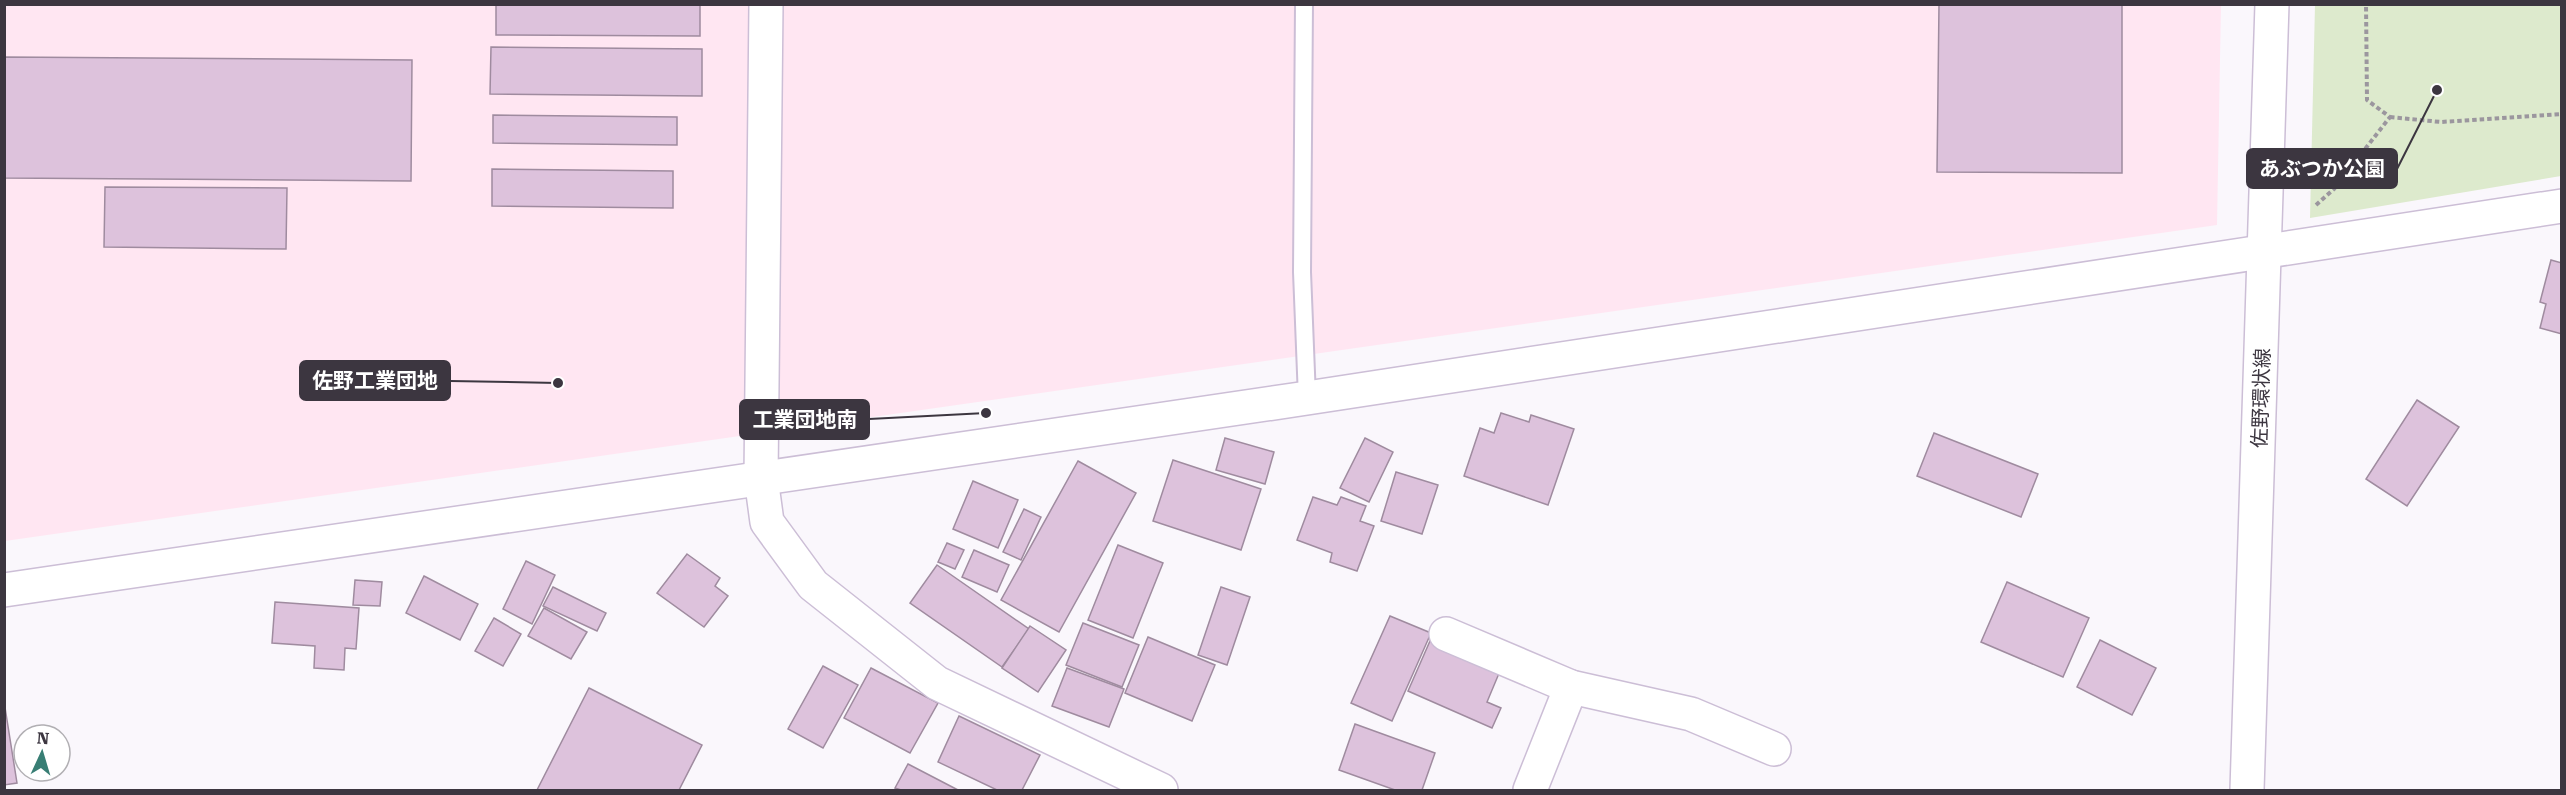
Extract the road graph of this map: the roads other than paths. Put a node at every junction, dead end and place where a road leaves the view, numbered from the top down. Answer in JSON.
{"nodes":[{"id":1,"x":766,"y":4,"type":"edge"},
{"id":2,"x":1304,"y":4,"type":"edge"},
{"id":3,"x":2272,"y":4,"type":"edge"},
{"id":4,"x":2562,"y":206,"type":"edge"},
{"id":5,"x":2266,"y":252,"type":"junction"},
{"id":6,"x":1307,"y":398,"type":"junction"},
{"id":7,"x":761,"y":478,"type":"junction"},
{"id":8,"x":4,"y":590,"type":"edge"},
{"id":9,"x":1446,"y":634,"type":"dead end"},
{"id":10,"x":1571,"y":687,"type":"junction"},
{"id":11,"x":1773,"y":749,"type":"dead end"},
{"id":12,"x":1161,"y":790,"type":"edge"},
{"id":13,"x":1530,"y":790,"type":"edge"},
{"id":14,"x":2247,"y":790,"type":"edge"}],
"edges":[{"from":1,"to":7,"type":"street"},
{"from":2,"to":6,"type":"lane"},
{"from":3,"to":5,"type":"street","name":"佐野環状線"},
{"from":4,"to":5,"type":"street"},
{"from":5,"to":6,"type":"street"},
{"from":5,"to":14,"type":"street","name":"佐野環状線"},
{"from":6,"to":7,"type":"street"},
{"from":7,"to":8,"type":"street"},
{"from":7,"to":12,"type":"street"},
{"from":9,"to":10,"type":"street"},
{"from":10,"to":11,"type":"street"},
{"from":10,"to":13,"type":"street"}]}
